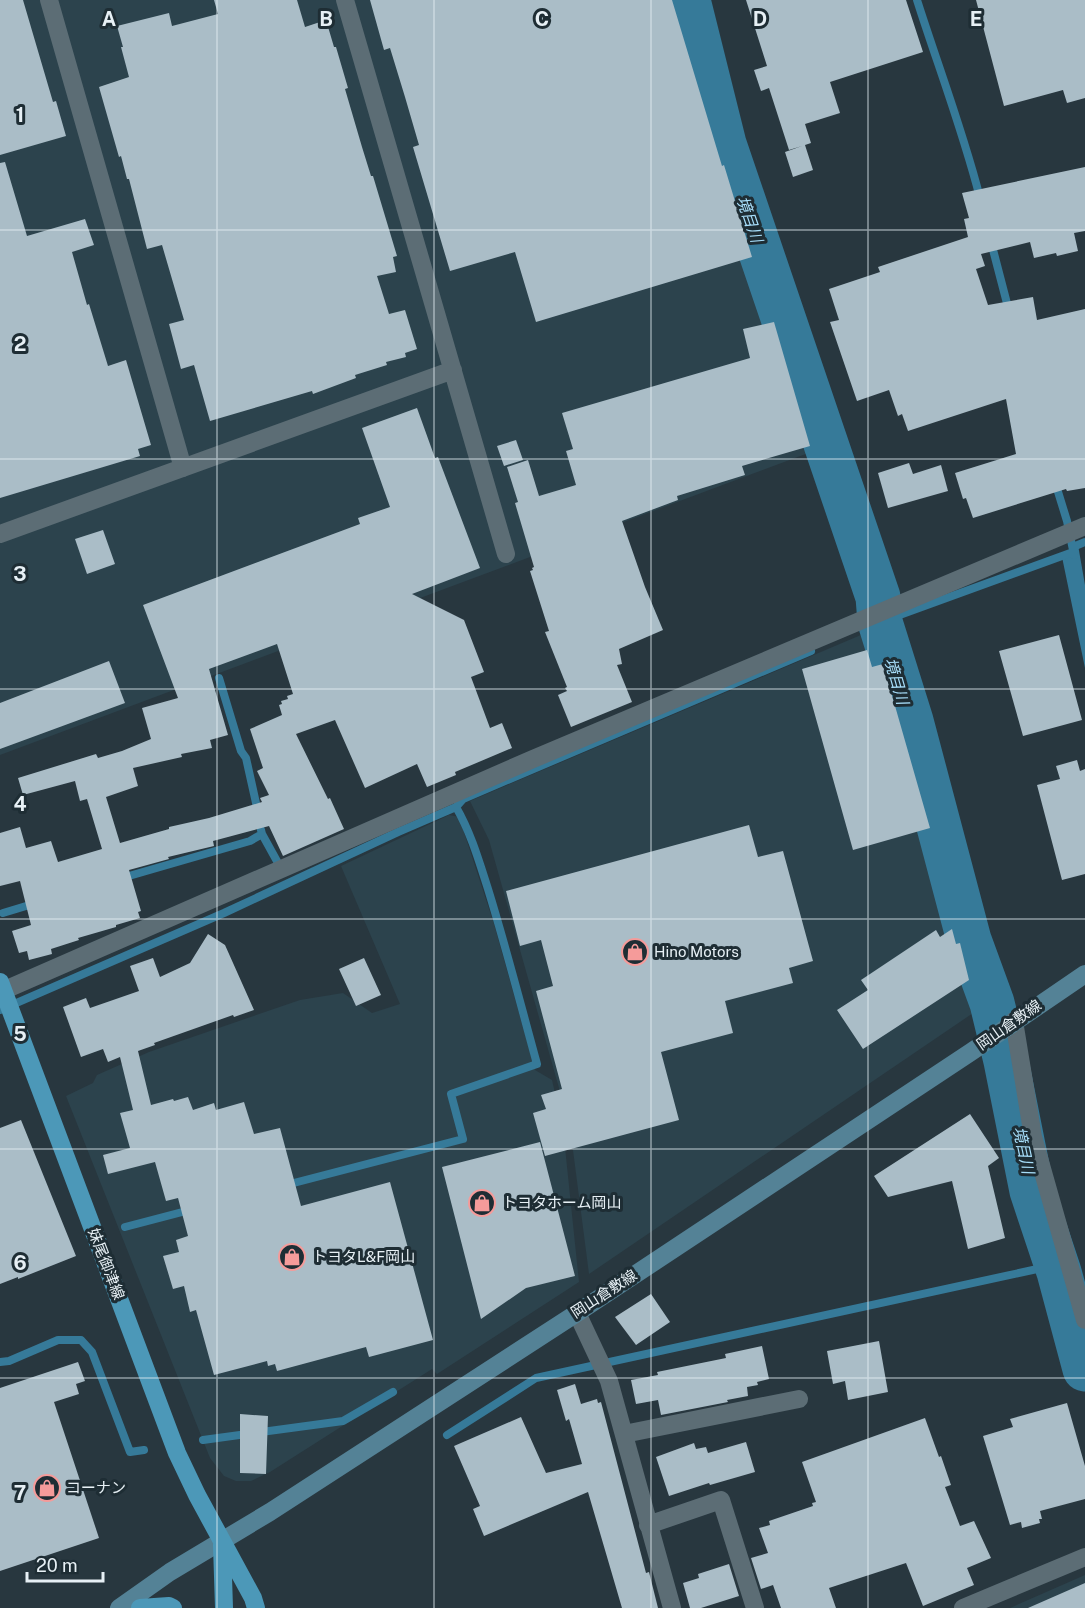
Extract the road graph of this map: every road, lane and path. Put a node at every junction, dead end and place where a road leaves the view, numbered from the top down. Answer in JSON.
{"nodes":[{"id":1,"x":49,"y":0,"type":"edge"},
{"id":2,"x":345,"y":0,"type":"edge"},
{"id":3,"x":453,"y":370,"type":"junction"},
{"id":4,"x":183,"y":468,"type":"junction"},
{"id":5,"x":1075,"y":530,"type":"edge"},
{"id":6,"x":0,"y":534,"type":"edge"},
{"id":7,"x":506,"y":554,"type":"dead end"},
{"id":8,"x":1085,"y":974,"type":"edge"},
{"id":9,"x":4,"y":996,"type":"edge"},
{"id":10,"x":1014,"y":1021,"type":"junction"},
{"id":11,"x":1084,"y":1312,"type":"edge"},
{"id":12,"x":577,"y":1313,"type":"junction"},
{"id":13,"x":799,"y":1399,"type":"dead end"},
{"id":14,"x":624,"y":1434,"type":"junction"},
{"id":15,"x":648,"y":1525,"type":"junction"},
{"id":16,"x":222,"y":1540,"type":"junction"},
{"id":17,"x":1085,"y":1557,"type":"edge"},
{"id":18,"x":119,"y":1608,"type":"edge"},
{"id":19,"x":140,"y":1608,"type":"edge"},
{"id":20,"x":173,"y":1608,"type":"edge"},
{"id":21,"x":224,"y":1608,"type":"edge"},
{"id":22,"x":256,"y":1608,"type":"edge"},
{"id":23,"x":672,"y":1608,"type":"edge"},
{"id":24,"x":755,"y":1608,"type":"edge"},
{"id":25,"x":963,"y":1608,"type":"edge"}],
"edges":[{"from":1,"to":4,"type":"street"},
{"from":2,"to":3,"type":"street"},
{"from":3,"to":4,"type":"street"},
{"from":3,"to":7,"type":"street"},
{"from":4,"to":6,"type":"street"},
{"from":5,"to":9,"type":"street"},
{"from":8,"to":10,"type":"main road","name":"岡山倉敷線"},
{"from":9,"to":16,"type":"main road","name":"妹尾御津線"},
{"from":10,"to":11,"type":"street"},
{"from":10,"to":12,"type":"main road","name":"岡山倉敷線"},
{"from":12,"to":14,"type":"street"},
{"from":12,"to":16,"type":"main road","name":"岡山倉敷線"},
{"from":13,"to":14,"type":"street"},
{"from":14,"to":15,"type":"street"},
{"from":15,"to":23,"type":"street"},
{"from":15,"to":24,"type":"street"},
{"from":16,"to":18,"type":"main road","name":"岡山倉敷線"},
{"from":16,"to":21,"type":"main road","name":"妹尾御津線"},
{"from":16,"to":22,"type":"main road","name":"妹尾御津線"},
{"from":17,"to":25,"type":"street"},
{"from":19,"to":20,"type":"main road"}]}
